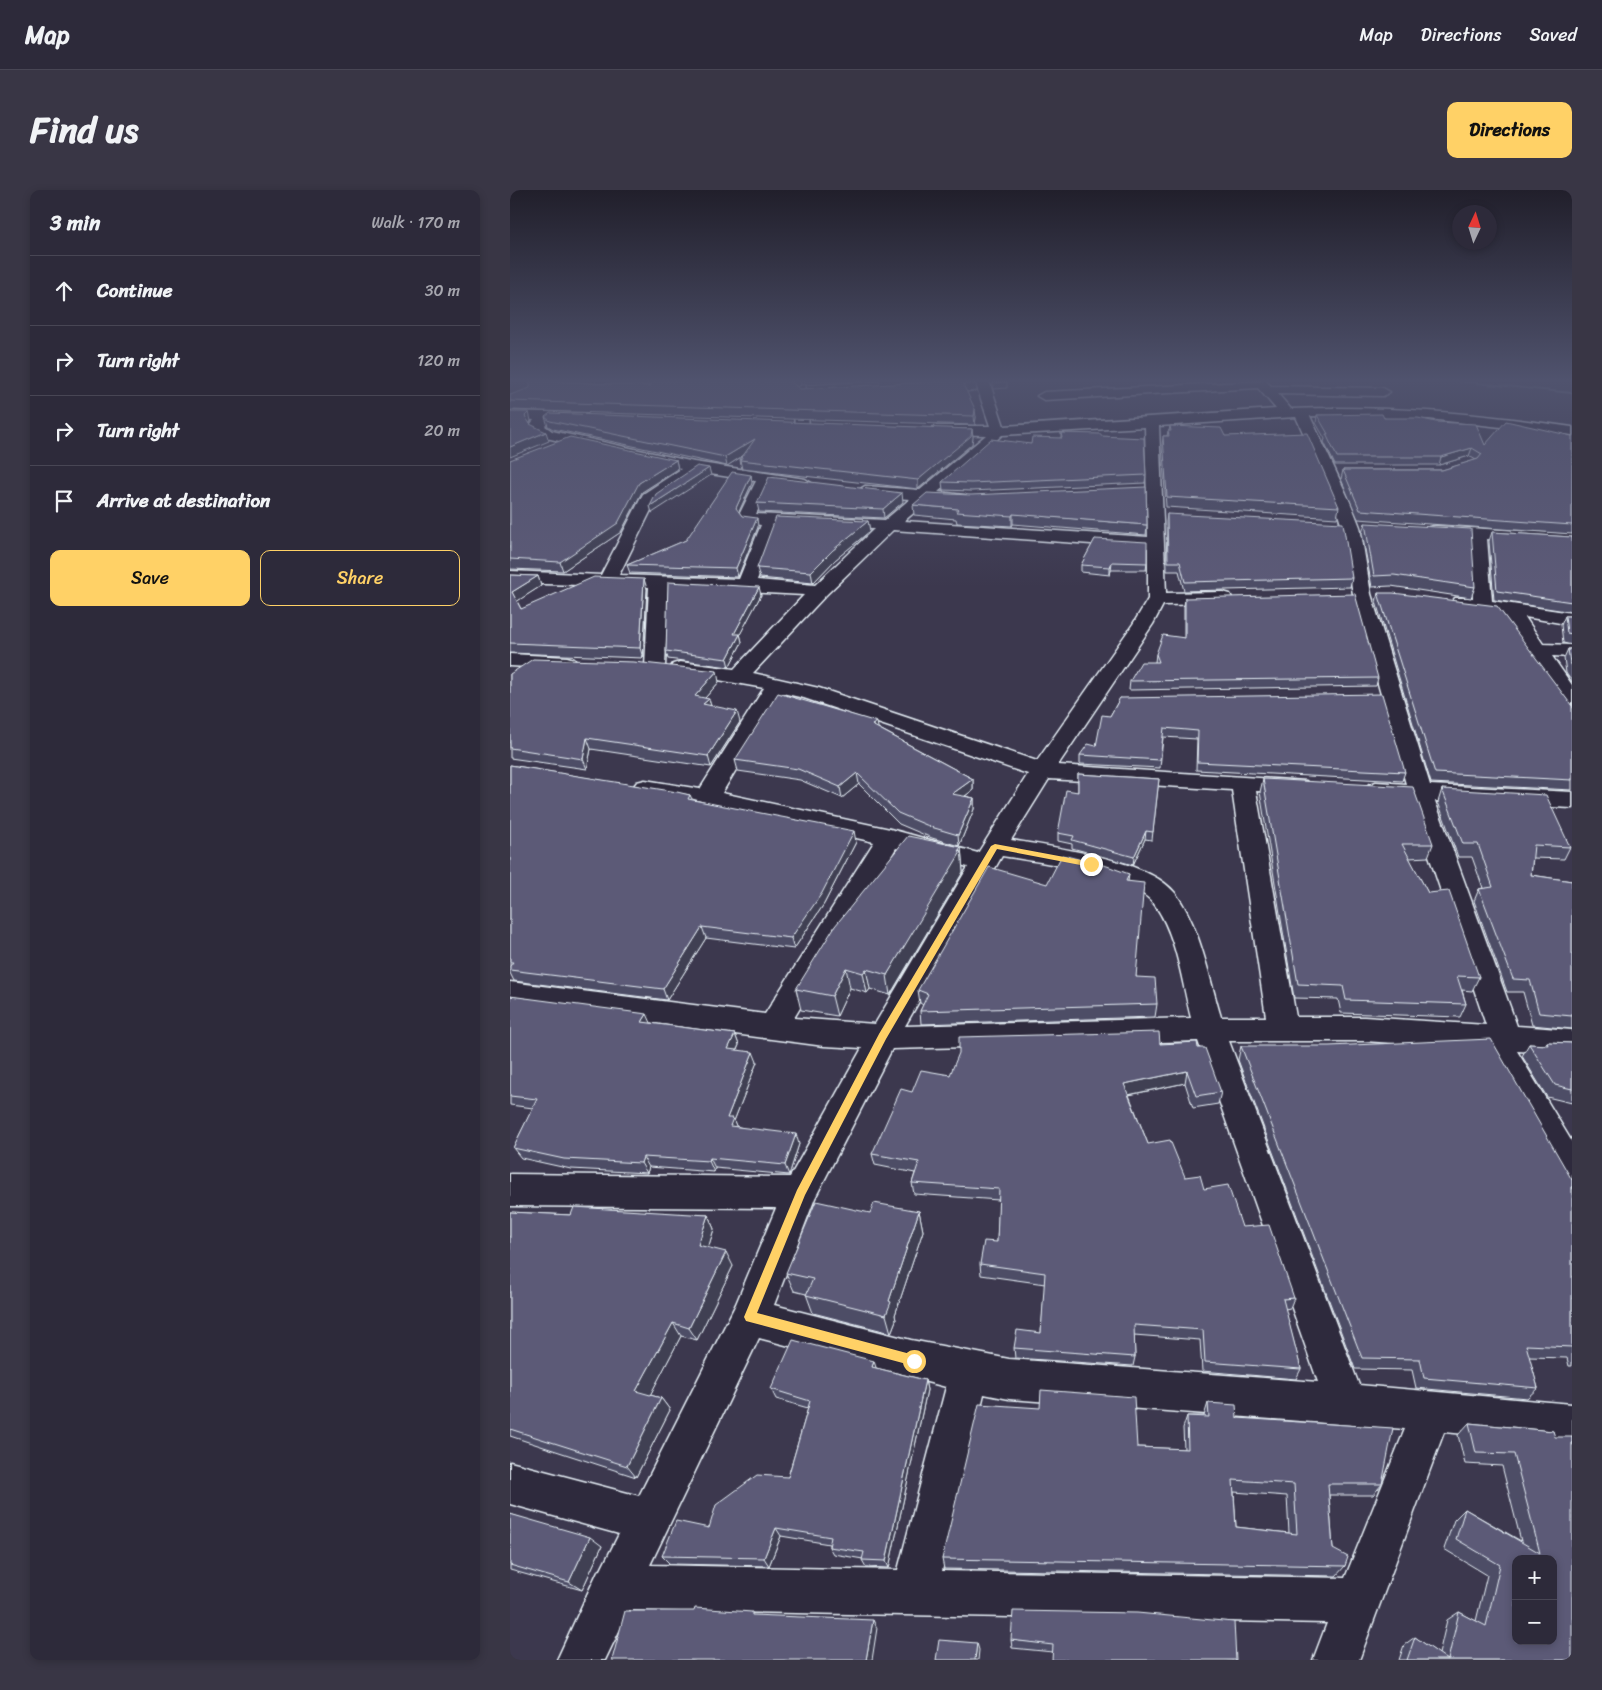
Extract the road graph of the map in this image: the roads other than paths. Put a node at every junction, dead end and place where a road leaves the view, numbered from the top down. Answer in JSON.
{"nodes":[{"id":1,"x":619,"y":450,"type":"edge"},
{"id":2,"x":975,"y":450,"type":"edge"},
{"id":3,"x":1151,"y":450,"type":"edge"},
{"id":4,"x":1321,"y":450,"type":"edge"},
{"id":5,"x":694,"y":467,"type":"junction"},
{"id":6,"x":765,"y":479,"type":"junction"},
{"id":7,"x":819,"y":486,"type":"edge"},
{"id":8,"x":848,"y":489,"type":"edge"},
{"id":9,"x":922,"y":497,"type":"junction"},
{"id":10,"x":971,"y":498,"type":"edge"},
{"id":11,"x":771,"y":520,"type":"junction"},
{"id":12,"x":889,"y":525,"type":"junction"},
{"id":13,"x":1420,"y":530,"type":"edge"},
{"id":14,"x":1478,"y":534,"type":"junction"},
{"id":15,"x":1572,"y":539,"type":"edge"},
{"id":16,"x":1157,"y":543,"type":"junction"},
{"id":17,"x":510,"y":577,"type":"edge"},
{"id":18,"x":607,"y":580,"type":"junction"},
{"id":19,"x":658,"y":583,"type":"junction"},
{"id":20,"x":746,"y":585,"type":"junction"},
{"id":21,"x":818,"y":590,"type":"junction"},
{"id":22,"x":1245,"y":597,"type":"edge"},
{"id":23,"x":1440,"y":599,"type":"edge"},
{"id":24,"x":1157,"y":600,"type":"junction"},
{"id":25,"x":1483,"y":606,"type":"junction"},
{"id":26,"x":1509,"y":609,"type":"junction"},
{"id":27,"x":1572,"y":619,"type":"edge"},
{"id":28,"x":1538,"y":650,"type":"junction"},
{"id":29,"x":1572,"y":651,"type":"edge"},
{"id":30,"x":510,"y":660,"type":"edge"},
{"id":31,"x":537,"y":662,"type":"junction"},
{"id":32,"x":586,"y":664,"type":"edge"},
{"id":33,"x":739,"y":676,"type":"junction"},
{"id":34,"x":510,"y":680,"type":"edge"},
{"id":35,"x":777,"y":684,"type":"junction"},
{"id":36,"x":1091,"y":699,"type":"junction"},
{"id":37,"x":1120,"y":699,"type":"edge"},
{"id":38,"x":1572,"y":700,"type":"edge"},
{"id":39,"x":1042,"y":771,"type":"junction"},
{"id":40,"x":1243,"y":783,"type":"junction"},
{"id":41,"x":619,"y":784,"type":"edge"},
{"id":42,"x":1321,"y":787,"type":"edge"},
{"id":43,"x":1351,"y":789,"type":"edge"},
{"id":44,"x":1420,"y":792,"type":"junction"},
{"id":45,"x":707,"y":797,"type":"junction"},
{"id":46,"x":1572,"y":800,"type":"edge"},
{"id":47,"x":890,"y":837,"type":"junction"},
{"id":48,"x":989,"y":855,"type":"junction"},
{"id":49,"x":510,"y":993,"type":"edge"},
{"id":50,"x":773,"y":1027,"type":"junction"},
{"id":51,"x":1283,"y":1028,"type":"junction"},
{"id":52,"x":1209,"y":1029,"type":"junction"},
{"id":53,"x":1498,"y":1036,"type":"junction"},
{"id":54,"x":883,"y":1037,"type":"junction"},
{"id":55,"x":1572,"y":1042,"type":"edge"},
{"id":56,"x":1572,"y":1173,"type":"edge"},
{"id":57,"x":510,"y":1190,"type":"edge"},
{"id":58,"x":800,"y":1193,"type":"junction"},
{"id":59,"x":750,"y":1317,"type":"junction"},
{"id":60,"x":969,"y":1373,"type":"junction"},
{"id":61,"x":1346,"y":1405,"type":"junction"},
{"id":62,"x":1432,"y":1411,"type":"junction"},
{"id":63,"x":1572,"y":1424,"type":"edge"},
{"id":64,"x":510,"y":1483,"type":"edge"},
{"id":65,"x":648,"y":1520,"type":"junction"},
{"id":66,"x":614,"y":1587,"type":"junction"},
{"id":67,"x":915,"y":1591,"type":"junction"},
{"id":68,"x":1359,"y":1601,"type":"junction"},
{"id":69,"x":580,"y":1660,"type":"edge"},
{"id":70,"x":1336,"y":1660,"type":"edge"}],
"edges":[{"from":1,"to":5,"type":"street"},
{"from":2,"to":9,"type":"street"},
{"from":3,"to":16,"type":"street"},
{"from":4,"to":44,"type":"street"},
{"from":5,"to":6,"type":"street"},
{"from":5,"to":18,"type":"street"},
{"from":6,"to":7,"type":"street"},
{"from":6,"to":11,"type":"street"},
{"from":8,"to":9,"type":"street"},
{"from":9,"to":10,"type":"street"},
{"from":9,"to":12,"type":"street"},
{"from":11,"to":12,"type":"street"},
{"from":11,"to":20,"type":"street"},
{"from":12,"to":16,"type":"street"},
{"from":12,"to":21,"type":"street"},
{"from":13,"to":14,"type":"street"},
{"from":14,"to":15,"type":"street"},
{"from":14,"to":25,"type":"street"},
{"from":16,"to":24,"type":"street"},
{"from":17,"to":18,"type":"street"},
{"from":18,"to":19,"type":"street"},
{"from":19,"to":20,"type":"street"},
{"from":19,"to":33,"type":"street"},
{"from":20,"to":21,"type":"street"},
{"from":21,"to":33,"type":"street"},
{"from":22,"to":24,"type":"street"},
{"from":23,"to":25,"type":"street"},
{"from":24,"to":36,"type":"street"},
{"from":25,"to":26,"type":"street"},
{"from":26,"to":27,"type":"street"},
{"from":26,"to":28,"type":"street"},
{"from":28,"to":29,"type":"street"},
{"from":28,"to":38,"type":"street"},
{"from":30,"to":31,"type":"street"},
{"from":31,"to":32,"type":"street"},
{"from":31,"to":34,"type":"street"},
{"from":33,"to":35,"type":"street"},
{"from":35,"to":39,"type":"street"},
{"from":35,"to":45,"type":"street"},
{"from":36,"to":37,"type":"street"},
{"from":36,"to":39,"type":"street"},
{"from":39,"to":40,"type":"street"},
{"from":39,"to":48,"type":"street"},
{"from":40,"to":42,"type":"street"},
{"from":40,"to":51,"type":"street"},
{"from":41,"to":45,"type":"street"},
{"from":43,"to":44,"type":"street"},
{"from":44,"to":46,"type":"street"},
{"from":44,"to":53,"type":"street"},
{"from":45,"to":47,"type":"street"},
{"from":47,"to":48,"type":"street"},
{"from":47,"to":50,"type":"street"},
{"from":48,"to":52,"type":"street"},
{"from":48,"to":54,"type":"street"},
{"from":49,"to":50,"type":"street"},
{"from":50,"to":54,"type":"street"},
{"from":51,"to":52,"type":"street"},
{"from":51,"to":53,"type":"street"},
{"from":52,"to":54,"type":"street"},
{"from":52,"to":61,"type":"street"},
{"from":53,"to":55,"type":"street"},
{"from":53,"to":56,"type":"street"},
{"from":54,"to":58,"type":"street"},
{"from":57,"to":58,"type":"street"},
{"from":58,"to":59,"type":"street"},
{"from":59,"to":60,"type":"street"},
{"from":59,"to":65,"type":"street"},
{"from":60,"to":61,"type":"street"},
{"from":60,"to":67,"type":"street"},
{"from":61,"to":62,"type":"street"},
{"from":62,"to":63,"type":"street"},
{"from":62,"to":68,"type":"street"},
{"from":64,"to":65,"type":"street"},
{"from":65,"to":66,"type":"street"},
{"from":66,"to":67,"type":"street"},
{"from":66,"to":69,"type":"street"},
{"from":67,"to":68,"type":"street"},
{"from":68,"to":70,"type":"street"}]}
